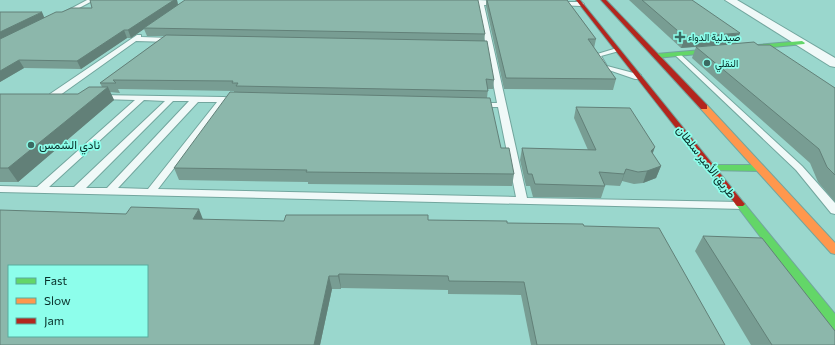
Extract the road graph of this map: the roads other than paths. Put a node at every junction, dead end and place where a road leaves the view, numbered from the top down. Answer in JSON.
{"nodes":[{"id":1,"x":91,"y":0,"type":"edge"},
{"id":2,"x":603,"y":0,"type":"edge"},
{"id":3,"x":730,"y":0,"type":"edge"},
{"id":4,"x":480,"y":1,"type":"edge"},
{"id":5,"x":457,"y":2,"type":"edge"},
{"id":6,"x":579,"y":2,"type":"edge"},
{"id":7,"x":503,"y":3,"type":"edge"},
{"id":8,"x":549,"y":4,"type":"edge"},
{"id":9,"x":57,"y":17,"type":"edge"},
{"id":10,"x":147,"y":31,"type":"edge"},
{"id":11,"x":134,"y":39,"type":"junction"},
{"id":12,"x":182,"y":40,"type":"edge"},
{"id":13,"x":802,"y":43,"type":"junction"},
{"id":14,"x":762,"y":47,"type":"junction"},
{"id":15,"x":617,"y":50,"type":"junction"},
{"id":16,"x":677,"y":54,"type":"junction"},
{"id":17,"x":774,"y":55,"type":"edge"},
{"id":18,"x":656,"y":56,"type":"junction"},
{"id":19,"x":835,"y":63,"type":"edge"},
{"id":20,"x":638,"y":77,"type":"junction"},
{"id":21,"x":68,"y":96,"type":"edge"},
{"id":22,"x":90,"y":96,"type":"edge"},
{"id":23,"x":143,"y":98,"type":"junction"},
{"id":24,"x":172,"y":98,"type":"junction"},
{"id":25,"x":196,"y":99,"type":"junction"},
{"id":26,"x":223,"y":99,"type":"junction"},
{"id":27,"x":247,"y":100,"type":"edge"},
{"id":28,"x":470,"y":105,"type":"edge"},
{"id":29,"x":502,"y":105,"type":"junction"},
{"id":30,"x":711,"y":168,"type":"junction"},
{"id":31,"x":758,"y":168,"type":"junction"},
{"id":32,"x":0,"y":189,"type":"edge"},
{"id":33,"x":39,"y":190,"type":"junction"},
{"id":34,"x":76,"y":191,"type":"junction"},
{"id":35,"x":108,"y":192,"type":"junction"},
{"id":36,"x":150,"y":193,"type":"junction"},
{"id":37,"x":522,"y":201,"type":"junction"},
{"id":38,"x":741,"y":206,"type":"junction"},
{"id":39,"x":835,"y":210,"type":"edge"},
{"id":40,"x":835,"y":250,"type":"edge"},
{"id":41,"x":835,"y":324,"type":"edge"}],
"edges":[{"from":1,"to":9,"type":"lane"},
{"from":2,"to":18,"type":"main road"},
{"from":3,"to":13,"type":"street"},
{"from":4,"to":5,"type":"lane"},
{"from":4,"to":7,"type":"lane"},
{"from":4,"to":29,"type":"lane"},
{"from":6,"to":8,"type":"lane"},
{"from":6,"to":15,"type":"main road","name":"طريق الأمير سلطان"},
{"from":10,"to":11,"type":"lane"},
{"from":11,"to":12,"type":"lane"},
{"from":11,"to":21,"type":"lane"},
{"from":13,"to":14,"type":"main road"},
{"from":13,"to":19,"type":"street"},
{"from":14,"to":16,"type":"main road"},
{"from":14,"to":17,"type":"lane"},
{"from":15,"to":20,"type":"main road","name":"طريق الأمير سلطان"},
{"from":15,"to":20,"type":"lane"},
{"from":16,"to":18,"type":"main road"},
{"from":16,"to":39,"type":"lane"},
{"from":18,"to":31,"type":"main road"},
{"from":20,"to":30,"type":"main road","name":"طريق الأمير سلطان"},
{"from":22,"to":23,"type":"lane"},
{"from":23,"to":24,"type":"lane"},
{"from":23,"to":33,"type":"lane"},
{"from":24,"to":25,"type":"lane"},
{"from":24,"to":34,"type":"lane"},
{"from":25,"to":26,"type":"lane"},
{"from":25,"to":35,"type":"lane"},
{"from":26,"to":27,"type":"lane"},
{"from":26,"to":36,"type":"lane"},
{"from":28,"to":29,"type":"lane"},
{"from":29,"to":37,"type":"lane"},
{"from":30,"to":31,"type":"main road"},
{"from":30,"to":38,"type":"main road","name":"طريق الأمير سلطان"},
{"from":31,"to":40,"type":"main road"},
{"from":32,"to":33,"type":"lane"},
{"from":33,"to":34,"type":"lane"},
{"from":34,"to":35,"type":"lane"},
{"from":35,"to":36,"type":"lane"},
{"from":36,"to":37,"type":"lane"},
{"from":37,"to":38,"type":"lane"},
{"from":38,"to":41,"type":"main road","name":"طريق الأمير سلطان"}]}
